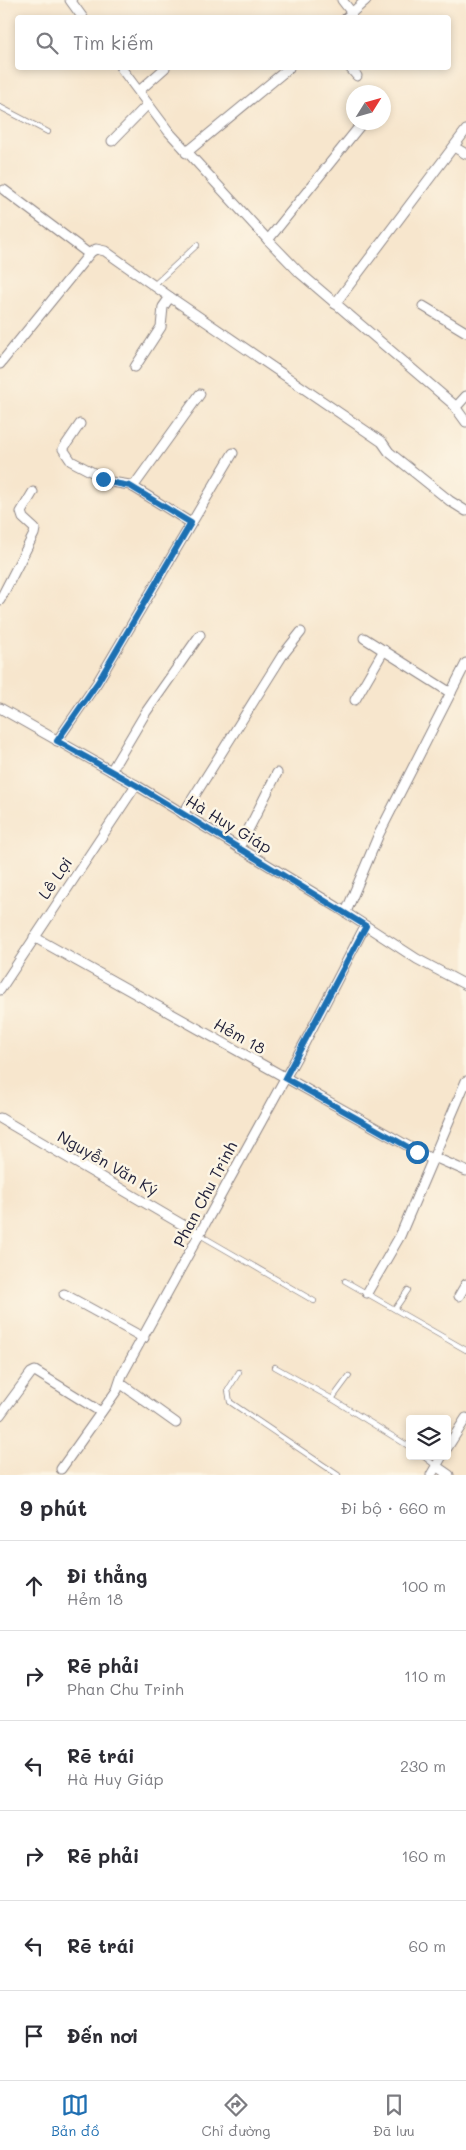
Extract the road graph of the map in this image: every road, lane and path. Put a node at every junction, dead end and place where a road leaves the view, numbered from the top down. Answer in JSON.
{"nodes":[{"id":1,"x":70,"y":0,"type":"edge"},
{"id":2,"x":342,"y":0,"type":"edge"},
{"id":3,"x":366,"y":0,"type":"edge"},
{"id":4,"x":81,"y":15,"type":"edge"},
{"id":5,"x":349,"y":15,"type":"edge"},
{"id":6,"x":123,"y":70,"type":"edge"},
{"id":7,"x":163,"y":70,"type":"edge"},
{"id":8,"x":287,"y":70,"type":"edge"},
{"id":9,"x":352,"y":70,"type":"edge"},
{"id":10,"x":357,"y":76,"type":"dead end"},
{"id":11,"x":139,"y":91,"type":"junction"},
{"id":12,"x":148,"y":104,"type":"junction"},
{"id":13,"x":0,"y":107,"type":"edge"},
{"id":14,"x":357,"y":130,"type":"edge"},
{"id":15,"x":466,"y":130,"type":"edge"},
{"id":16,"x":48,"y":132,"type":"dead end"},
{"id":17,"x":112,"y":141,"type":"dead end"},
{"id":18,"x":454,"y":147,"type":"junction"},
{"id":19,"x":186,"y":152,"type":"junction"},
{"id":20,"x":466,"y":154,"type":"edge"},
{"id":21,"x":4,"y":190,"type":"dead end"},
{"id":22,"x":268,"y":240,"type":"junction"},
{"id":23,"x":197,"y":245,"type":"dead end"},
{"id":24,"x":89,"y":254,"type":"junction"},
{"id":25,"x":154,"y":285,"type":"junction"},
{"id":26,"x":170,"y":297,"type":"junction"},
{"id":27,"x":336,"y":304,"type":"junction"},
{"id":28,"x":423,"y":306,"type":"dead end"},
{"id":29,"x":466,"y":332,"type":"edge"},
{"id":30,"x":0,"y":364,"type":"edge"},
{"id":31,"x":136,"y":367,"type":"dead end"},
{"id":32,"x":200,"y":394,"type":"dead end"},
{"id":33,"x":466,"y":396,"type":"edge"},
{"id":34,"x":456,"y":407,"type":"junction"},
{"id":35,"x":466,"y":422,"type":"edge"},
{"id":36,"x":80,"y":424,"type":"dead end"},
{"id":37,"x":233,"y":453,"type":"dead end"},
{"id":38,"x":133,"y":487,"type":"junction"},
{"id":39,"x":33,"y":492,"type":"dead end"},
{"id":40,"x":466,"y":511,"type":"edge"},
{"id":41,"x":191,"y":523,"type":"junction"},
{"id":42,"x":1,"y":596,"type":"edge"},
{"id":43,"x":301,"y":632,"type":"dead end"},
{"id":44,"x":200,"y":635,"type":"dead end"},
{"id":45,"x":364,"y":638,"type":"dead end"},
{"id":46,"x":384,"y":650,"type":"junction"},
{"id":47,"x":466,"y":663,"type":"edge"},
{"id":48,"x":451,"y":692,"type":"junction"},
{"id":49,"x":355,"y":700,"type":"dead end"},
{"id":50,"x":0,"y":708,"type":"edge"},
{"id":51,"x":57,"y":741,"type":"junction"},
{"id":52,"x":111,"y":771,"type":"junction"},
{"id":53,"x":277,"y":773,"type":"dead end"},
{"id":54,"x":136,"y":785,"type":"junction"},
{"id":55,"x":183,"y":814,"type":"junction"},
{"id":56,"x":239,"y":848,"type":"junction"},
{"id":57,"x":346,"y":912,"type":"junction"},
{"id":58,"x":366,"y":926,"type":"junction"},
{"id":59,"x":34,"y":937,"type":"junction"},
{"id":60,"x":466,"y":985,"type":"edge"},
{"id":61,"x":0,"y":990,"type":"edge"},
{"id":62,"x":285,"y":1078,"type":"junction"},
{"id":63,"x":466,"y":1081,"type":"edge"},
{"id":64,"x":0,"y":1118,"type":"edge"},
{"id":65,"x":434,"y":1158,"type":"junction"},
{"id":66,"x":466,"y":1171,"type":"edge"},
{"id":67,"x":200,"y":1235,"type":"junction"},
{"id":68,"x":345,"y":1281,"type":"dead end"},
{"id":69,"x":466,"y":1284,"type":"edge"},
{"id":70,"x":408,"y":1290,"type":"dead end"},
{"id":71,"x":367,"y":1293,"type":"junction"},
{"id":72,"x":64,"y":1294,"type":"dead end"},
{"id":73,"x":459,"y":1296,"type":"dead end"},
{"id":74,"x":314,"y":1301,"type":"dead end"},
{"id":75,"x":395,"y":1309,"type":"junction"},
{"id":76,"x":144,"y":1338,"type":"junction"},
{"id":77,"x":466,"y":1350,"type":"edge"},
{"id":78,"x":275,"y":1368,"type":"dead end"},
{"id":79,"x":239,"y":1372,"type":"dead end"},
{"id":80,"x":348,"y":1376,"type":"dead end"},
{"id":81,"x":120,"y":1383,"type":"junction"},
{"id":82,"x":332,"y":1399,"type":"junction"},
{"id":83,"x":100,"y":1412,"type":"junction"},
{"id":84,"x":0,"y":1415,"type":"edge"},
{"id":85,"x":466,"y":1418,"type":"edge"},
{"id":86,"x":176,"y":1423,"type":"dead end"},
{"id":87,"x":451,"y":1442,"type":"edge"},
{"id":88,"x":406,"y":1445,"type":"edge"},
{"id":89,"x":428,"y":1460,"type":"edge"},
{"id":90,"x":440,"y":1460,"type":"edge"},
{"id":91,"x":436,"y":1466,"type":"junction"},
{"id":92,"x":61,"y":1469,"type":"dead end"},
{"id":93,"x":338,"y":1475,"type":"edge"},
{"id":94,"x":431,"y":1475,"type":"edge"},
{"id":95,"x":449,"y":1475,"type":"edge"}],
"edges":[{"from":1,"to":4,"type":"street"},
{"from":2,"to":5,"type":"street"},
{"from":3,"to":5,"type":"street"},
{"from":6,"to":11,"type":"street"},
{"from":7,"to":11,"type":"street"},
{"from":8,"to":19,"type":"street"},
{"from":9,"to":10,"type":"street"},
{"from":11,"to":12,"type":"street"},
{"from":12,"to":17,"type":"street"},
{"from":12,"to":19,"type":"street"},
{"from":13,"to":16,"type":"lane"},
{"from":14,"to":22,"type":"street"},
{"from":15,"to":18,"type":"street"},
{"from":18,"to":20,"type":"street"},
{"from":18,"to":27,"type":"street"},
{"from":19,"to":22,"type":"street"},
{"from":21,"to":24,"type":"street"},
{"from":22,"to":27,"type":"street"},
{"from":23,"to":25,"type":"lane"},
{"from":24,"to":25,"type":"street"},
{"from":24,"to":30,"type":"street"},
{"from":25,"to":26,"type":"street"},
{"from":26,"to":31,"type":"street"},
{"from":26,"to":40,"type":"street"},
{"from":27,"to":34,"type":"street"},
{"from":28,"to":29,"type":"street"},
{"from":32,"to":38,"type":"street"},
{"from":33,"to":34,"type":"street"},
{"from":34,"to":35,"type":"street"},
{"from":36,"to":38,"type":"street"},
{"from":37,"to":41,"type":"street"},
{"from":38,"to":41,"type":"street"},
{"from":39,"to":42,"type":"street"},
{"from":41,"to":51,"type":"street"},
{"from":43,"to":55,"type":"street"},
{"from":44,"to":52,"type":"street"},
{"from":45,"to":46,"type":"street"},
{"from":46,"to":48,"type":"street"},
{"from":46,"to":49,"type":"street"},
{"from":47,"to":48,"type":"street"},
{"from":48,"to":57,"type":"street"},
{"from":50,"to":51,"type":"street","name":"Hà Huy Giáp"},
{"from":51,"to":52,"type":"street","name":"Hà Huy Giáp"},
{"from":52,"to":54,"type":"street","name":"Hà Huy Giáp"},
{"from":53,"to":56,"type":"street"},
{"from":54,"to":55,"type":"street","name":"Hà Huy Giáp"},
{"from":54,"to":59,"type":"street","name":"Lê Lợi"},
{"from":55,"to":56,"type":"street","name":"Hà Huy Giáp"},
{"from":56,"to":57,"type":"street","name":"Hà Huy Giáp"},
{"from":57,"to":58,"type":"street","name":"Hà Huy Giáp"},
{"from":58,"to":60,"type":"street","name":"Hà Huy Giáp"},
{"from":58,"to":62,"type":"street","name":"Phan Chu Trinh"},
{"from":59,"to":61,"type":"street","name":"Lê Lợi"},
{"from":59,"to":62,"type":"street","name":"Hẻm 18"},
{"from":62,"to":65,"type":"street","name":"Hẻm 18"},
{"from":62,"to":67,"type":"street","name":"Phan Chu Trinh"},
{"from":63,"to":65,"type":"street"},
{"from":64,"to":67,"type":"street","name":"Nguyễn Văn Ký"},
{"from":65,"to":66,"type":"street","name":"Hẻm 18"},
{"from":65,"to":71,"type":"street"},
{"from":67,"to":74,"type":"lane"},
{"from":67,"to":76,"type":"street","name":"Phan Chu Trinh"},
{"from":68,"to":71,"type":"lane"},
{"from":69,"to":73,"type":"street"},
{"from":70,"to":75,"type":"lane"},
{"from":71,"to":75,"type":"lane"},
{"from":72,"to":76,"type":"street"},
{"from":75,"to":77,"type":"lane"},
{"from":76,"to":81,"type":"street","name":"Phan Chu Trinh"},
{"from":78,"to":82,"type":"lane"},
{"from":79,"to":93,"type":"lane"},
{"from":80,"to":82,"type":"lane"},
{"from":81,"to":83,"type":"street","name":"Phan Chu Trinh"},
{"from":81,"to":86,"type":"street"},
{"from":82,"to":88,"type":"lane"},
{"from":83,"to":84,"type":"street"},
{"from":83,"to":92,"type":"street","name":"Phan Chu Trinh"},
{"from":85,"to":87,"type":"street"},
{"from":89,"to":91,"type":"lane"},
{"from":90,"to":91,"type":"street"},
{"from":91,"to":94,"type":"street"},
{"from":91,"to":95,"type":"street"}]}
